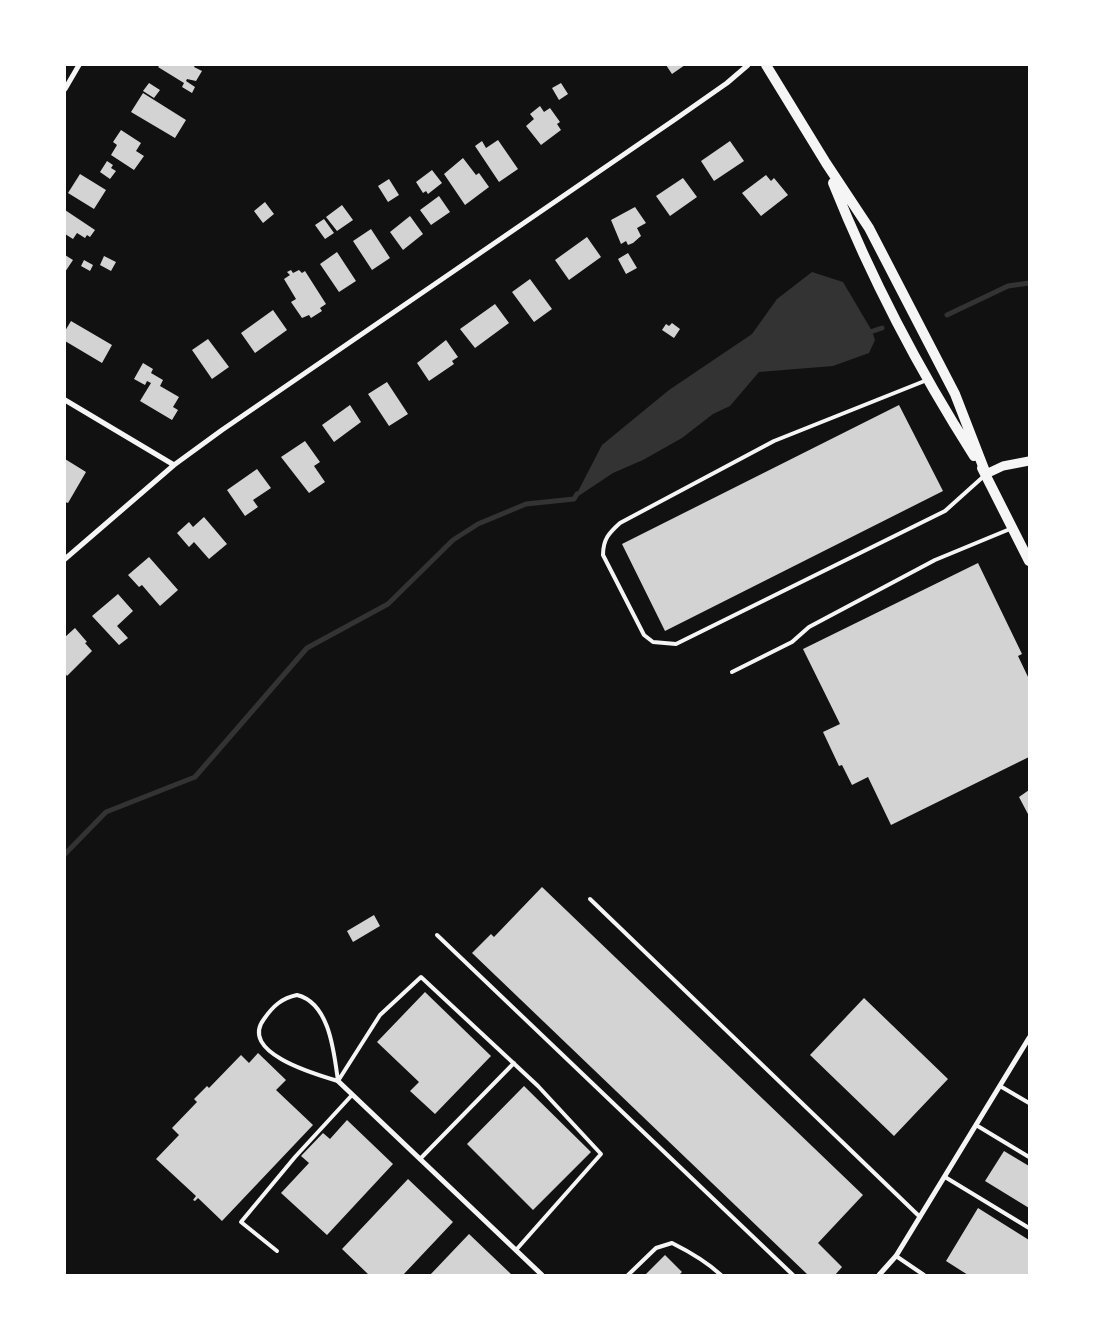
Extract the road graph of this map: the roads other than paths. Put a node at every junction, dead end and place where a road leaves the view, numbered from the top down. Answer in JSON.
{"nodes":[{"id":1,"x":79,"y":65,"type":"edge"},
{"id":2,"x":748,"y":65,"type":"edge"},
{"id":3,"x":766,"y":65,"type":"edge"},
{"id":4,"x":65,"y":88,"type":"edge"},
{"id":5,"x":826,"y":163,"type":"junction"},
{"id":6,"x":928,"y":380,"type":"junction"},
{"id":7,"x":65,"y":400,"type":"edge"},
{"id":8,"x":1029,"y":461,"type":"edge"},
{"id":9,"x":174,"y":465,"type":"junction"},
{"id":10,"x":986,"y":474,"type":"junction"},
{"id":11,"x":1012,"y":528,"type":"junction"},
{"id":12,"x":1026,"y":546,"type":"edge"},
{"id":13,"x":65,"y":559,"type":"edge"},
{"id":14,"x":1029,"y":561,"type":"edge"},
{"id":15,"x":732,"y":672,"type":"dead end"},
{"id":16,"x":590,"y":899,"type":"dead end"},
{"id":17,"x":437,"y":936,"type":"dead end"},
{"id":18,"x":1029,"y":1038,"type":"edge"},
{"id":19,"x":514,"y":1063,"type":"junction"},
{"id":20,"x":338,"y":1081,"type":"junction"},
{"id":21,"x":1000,"y":1086,"type":"junction"},
{"id":22,"x":352,"y":1095,"type":"junction"},
{"id":23,"x":1029,"y":1103,"type":"edge"},
{"id":24,"x":976,"y":1125,"type":"junction"},
{"id":25,"x":1029,"y":1157,"type":"edge"},
{"id":26,"x":420,"y":1159,"type":"junction"},
{"id":27,"x":945,"y":1176,"type":"junction"},
{"id":28,"x":920,"y":1217,"type":"junction"},
{"id":29,"x":1029,"y":1228,"type":"edge"},
{"id":30,"x":516,"y":1250,"type":"junction"},
{"id":31,"x":277,"y":1251,"type":"dead end"},
{"id":32,"x":896,"y":1256,"type":"junction"},
{"id":33,"x":542,"y":1275,"type":"edge"},
{"id":34,"x":628,"y":1275,"type":"edge"},
{"id":35,"x":721,"y":1275,"type":"edge"},
{"id":36,"x":793,"y":1275,"type":"edge"},
{"id":37,"x":879,"y":1275,"type":"edge"},
{"id":38,"x":924,"y":1275,"type":"edge"}],
"edges":[{"from":1,"to":4,"type":"street"},
{"from":2,"to":9,"type":"street"},
{"from":3,"to":5,"type":"main road"},
{"from":5,"to":6,"type":"main road"},
{"from":5,"to":10,"type":"main road"},
{"from":6,"to":10,"type":"main road"},
{"from":6,"to":10,"type":"lane"},
{"from":7,"to":9,"type":"street"},
{"from":8,"to":10,"type":"street"},
{"from":9,"to":13,"type":"street"},
{"from":10,"to":11,"type":"main road"},
{"from":11,"to":12,"type":"main road"},
{"from":11,"to":15,"type":"lane"},
{"from":12,"to":14,"type":"main road"},
{"from":16,"to":28,"type":"lane"},
{"from":17,"to":36,"type":"lane"},
{"from":18,"to":21,"type":"street"},
{"from":19,"to":20,"type":"lane"},
{"from":19,"to":26,"type":"lane"},
{"from":19,"to":30,"type":"lane"},
{"from":20,"to":20,"type":"lane"},
{"from":20,"to":22,"type":"street"},
{"from":21,"to":23,"type":"lane"},
{"from":21,"to":24,"type":"street"},
{"from":22,"to":26,"type":"street"},
{"from":22,"to":31,"type":"lane"},
{"from":24,"to":25,"type":"lane"},
{"from":24,"to":27,"type":"street"},
{"from":26,"to":30,"type":"street"},
{"from":27,"to":28,"type":"street"},
{"from":27,"to":29,"type":"lane"},
{"from":28,"to":32,"type":"street"},
{"from":30,"to":33,"type":"street"},
{"from":32,"to":37,"type":"street"},
{"from":32,"to":38,"type":"lane"},
{"from":34,"to":35,"type":"lane"}]}
